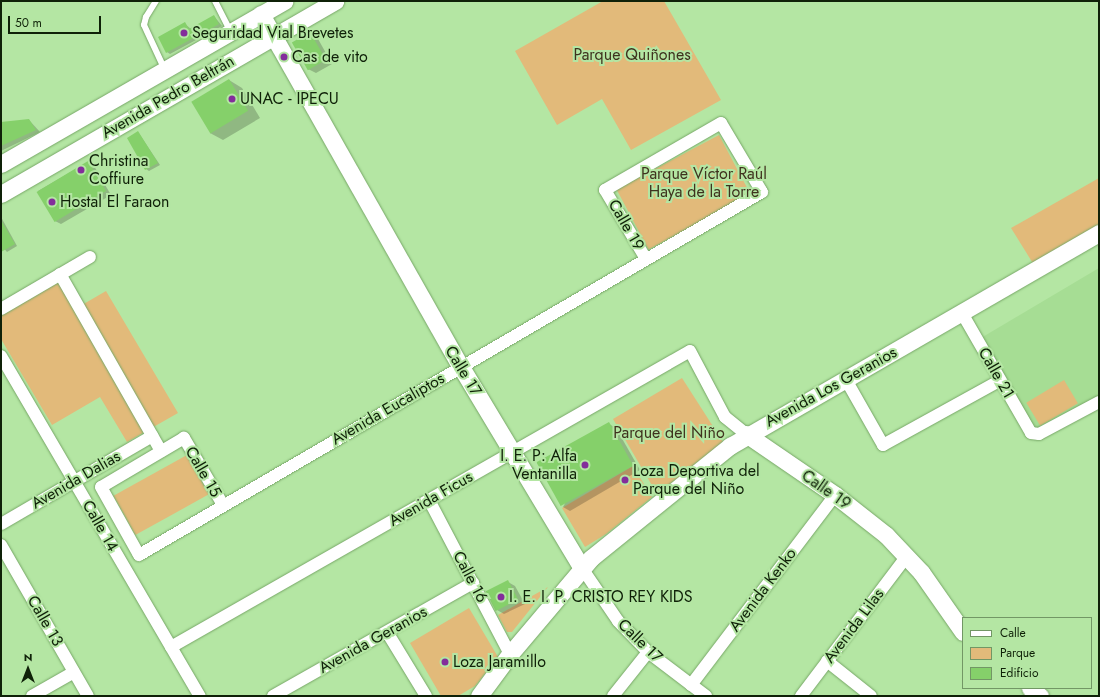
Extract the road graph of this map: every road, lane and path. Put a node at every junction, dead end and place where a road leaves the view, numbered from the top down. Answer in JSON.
{"nodes":[{"id":1,"x":156,"y":1,"type":"edge"},
{"id":2,"x":215,"y":1,"type":"edge"},
{"id":3,"x":284,"y":1,"type":"edge"},
{"id":4,"x":335,"y":1,"type":"edge"},
{"id":5,"x":262,"y":14,"type":"junction"},
{"id":6,"x":231,"y":31,"type":"junction"},
{"id":7,"x":274,"y":35,"type":"junction"},
{"id":8,"x":165,"y":69,"type":"junction"},
{"id":9,"x":1,"y":164,"type":"edge"},
{"id":10,"x":762,"y":192,"type":"joint"},
{"id":11,"x":1,"y":194,"type":"edge"},
{"id":12,"x":1099,"y":233,"type":"edge"},
{"id":13,"x":90,"y":257,"type":"dead end"},
{"id":14,"x":646,"y":259,"type":"junction"},
{"id":15,"x":60,"y":274,"type":"junction"},
{"id":16,"x":1,"y":309,"type":"edge"},
{"id":17,"x":962,"y":313,"type":"junction"},
{"id":18,"x":690,"y":351,"type":"joint"},
{"id":19,"x":1,"y":356,"type":"edge"},
{"id":20,"x":461,"y":367,"type":"junction"},
{"id":21,"x":845,"y":378,"type":"junction"},
{"id":22,"x":999,"y":381,"type":"junction"},
{"id":23,"x":1099,"y":402,"type":"edge"},
{"id":24,"x":746,"y":434,"type":"junction"},
{"id":25,"x":152,"y":436,"type":"junction"},
{"id":26,"x":161,"y":451,"type":"junction"},
{"id":27,"x":513,"y":452,"type":"junction"},
{"id":28,"x":74,"y":481,"type":"junction"},
{"id":29,"x":835,"y":495,"type":"junction"},
{"id":30,"x":429,"y":500,"type":"junction"},
{"id":31,"x":223,"y":506,"type":"junction"},
{"id":32,"x":1,"y":524,"type":"edge"},
{"id":33,"x":1,"y":545,"type":"edge"},
{"id":34,"x":139,"y":554,"type":"joint"},
{"id":35,"x":907,"y":556,"type":"junction"},
{"id":36,"x":582,"y":568,"type":"junction"},
{"id":37,"x":473,"y":583,"type":"junction"},
{"id":38,"x":962,"y":631,"type":"edge"},
{"id":39,"x":387,"y":632,"type":"junction"},
{"id":40,"x":171,"y":647,"type":"junction"},
{"id":41,"x":648,"y":652,"type":"junction"},
{"id":42,"x":510,"y":654,"type":"junction"},
{"id":43,"x":827,"y":661,"type":"junction"},
{"id":44,"x":74,"y":672,"type":"junction"},
{"id":45,"x":691,"y":685,"type":"junction"},
{"id":46,"x":1031,"y":689,"type":"edge"},
{"id":47,"x":32,"y":696,"type":"edge"},
{"id":48,"x":88,"y":696,"type":"edge"},
{"id":49,"x":200,"y":696,"type":"edge"},
{"id":50,"x":273,"y":696,"type":"edge"},
{"id":51,"x":426,"y":696,"type":"edge"},
{"id":52,"x":479,"y":696,"type":"edge"},
{"id":53,"x":613,"y":696,"type":"edge"},
{"id":54,"x":706,"y":696,"type":"edge"},
{"id":55,"x":801,"y":696,"type":"edge"},
{"id":56,"x":871,"y":696,"type":"edge"},
{"id":57,"x":1040,"y":696,"type":"edge"}],
"edges":[{"from":1,"to":8,"type":"lane"},
{"from":2,"to":6,"type":"lane"},
{"from":3,"to":5,"type":"street","name":"Avenida Pedro Beltrán"},
{"from":4,"to":7,"type":"street","name":"Avenida Pedro Beltrán"},
{"from":5,"to":6,"type":"street","name":"Avenida Pedro Beltrán"},
{"from":5,"to":7,"type":"street","name":"Calle 17"},
{"from":6,"to":8,"type":"street","name":"Avenida Pedro Beltrán"},
{"from":7,"to":11,"type":"street","name":"Avenida Pedro Beltrán"},
{"from":7,"to":20,"type":"street","name":"Calle 17"},
{"from":8,"to":9,"type":"street","name":"Avenida Pedro Beltrán"},
{"from":10,"to":14,"type":"street","name":"Avenida Eucaliptos"},
{"from":10,"to":14,"type":"street","name":"Calle 19"},
{"from":12,"to":17,"type":"street","name":"Avenida Los Geranios"},
{"from":13,"to":15,"type":"street"},
{"from":14,"to":20,"type":"street","name":"Avenida Eucaliptos"},
{"from":15,"to":16,"type":"street"},
{"from":15,"to":25,"type":"street"},
{"from":17,"to":21,"type":"street","name":"Avenida Los Geranios"},
{"from":17,"to":22,"type":"street","name":"Calle 21"},
{"from":18,"to":24,"type":"street","name":"Calle 19"},
{"from":18,"to":27,"type":"street","name":"Avenida Ficus"},
{"from":19,"to":28,"type":"street","name":"Calle 14"},
{"from":20,"to":27,"type":"street","name":"Calle 17"},
{"from":20,"to":31,"type":"street","name":"Avenida Eucaliptos"},
{"from":21,"to":22,"type":"street"},
{"from":21,"to":24,"type":"street","name":"Avenida Los Geranios"},
{"from":22,"to":23,"type":"street","name":"Calle 21"},
{"from":24,"to":29,"type":"street","name":"Calle 19"},
{"from":24,"to":36,"type":"street","name":"Avenida Los Geranios"},
{"from":25,"to":26,"type":"street"},
{"from":25,"to":28,"type":"street","name":"Avenida Dalias"},
{"from":26,"to":31,"type":"street","name":"Calle 15"},
{"from":26,"to":34,"type":"street","name":"Calle 14"},
{"from":27,"to":30,"type":"street","name":"Avenida Ficus"},
{"from":27,"to":36,"type":"street","name":"Calle 17"},
{"from":28,"to":32,"type":"street","name":"Avenida Dalias"},
{"from":28,"to":40,"type":"street","name":"Calle 14"},
{"from":29,"to":35,"type":"street","name":"Calle 19"},
{"from":29,"to":45,"type":"street","name":"Avenida Kenko"},
{"from":30,"to":37,"type":"street","name":"Calle 16"},
{"from":30,"to":40,"type":"street","name":"Avenida Ficus"},
{"from":31,"to":34,"type":"street","name":"Avenida Eucaliptos"},
{"from":33,"to":44,"type":"street","name":"Calle 13"},
{"from":35,"to":38,"type":"street","name":"Calle 19"},
{"from":35,"to":43,"type":"street","name":"Avenida Lilas"},
{"from":36,"to":41,"type":"street","name":"Calle 17"},
{"from":36,"to":42,"type":"street","name":"Avenida Los Geranios"},
{"from":37,"to":39,"type":"street","name":"Avenida Geranios"},
{"from":37,"to":42,"type":"street","name":"Calle 16"},
{"from":39,"to":50,"type":"street","name":"Avenida Geranios"},
{"from":39,"to":51,"type":"street"},
{"from":40,"to":49,"type":"street","name":"Calle 14"},
{"from":41,"to":45,"type":"street","name":"Calle 17"},
{"from":41,"to":53,"type":"street"},
{"from":42,"to":52,"type":"street","name":"Avenida Los Geranios"},
{"from":43,"to":55,"type":"street","name":"Avenida Lilas"},
{"from":43,"to":56,"type":"street"},
{"from":44,"to":47,"type":"street"},
{"from":44,"to":48,"type":"street","name":"Calle 13"},
{"from":45,"to":54,"type":"street","name":"Calle 17"},
{"from":46,"to":57,"type":"street"}]}
